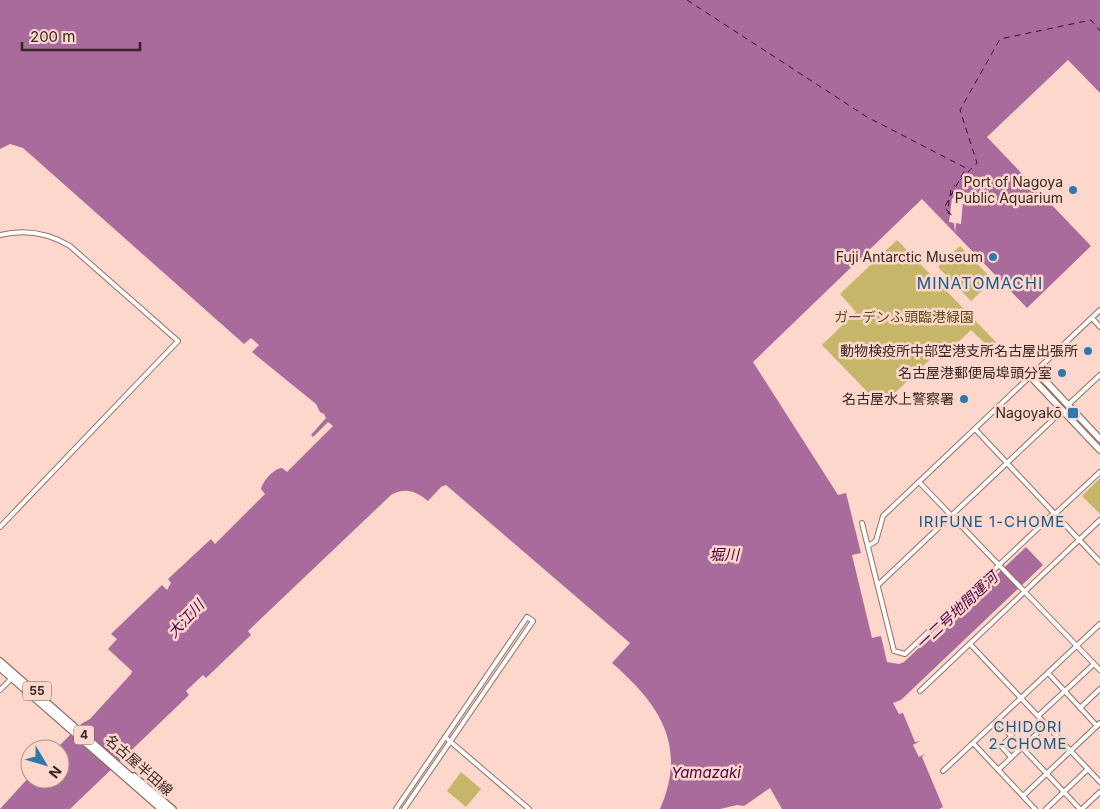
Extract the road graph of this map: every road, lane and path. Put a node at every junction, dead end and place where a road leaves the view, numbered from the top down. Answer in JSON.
{"nodes":[{"id":1,"x":0,"y":234,"type":"edge"},
{"id":2,"x":1100,"y":310,"type":"edge"},
{"id":3,"x":1092,"y":318,"type":"junction"},
{"id":4,"x":1100,"y":327,"type":"edge"},
{"id":5,"x":1036,"y":371,"type":"junction"},
{"id":6,"x":1100,"y":375,"type":"edge"},
{"id":7,"x":1030,"y":376,"type":"junction"},
{"id":8,"x":1068,"y":405,"type":"junction"},
{"id":9,"x":1063,"y":410,"type":"junction"},
{"id":10,"x":974,"y":429,"type":"junction"},
{"id":11,"x":1100,"y":439,"type":"edge"},
{"id":12,"x":1100,"y":450,"type":"edge"},
{"id":13,"x":1007,"y":464,"type":"junction"},
{"id":14,"x":1100,"y":472,"type":"edge"},
{"id":15,"x":920,"y":482,"type":"junction"},
{"id":16,"x":1055,"y":514,"type":"junction"},
{"id":17,"x":952,"y":516,"type":"junction"},
{"id":18,"x":1100,"y":520,"type":"edge"},
{"id":19,"x":862,"y":523,"type":"dead end"},
{"id":20,"x":0,"y":527,"type":"edge"},
{"id":21,"x":1079,"y":540,"type":"junction"},
{"id":22,"x":868,"y":546,"type":"junction"},
{"id":23,"x":1100,"y":562,"type":"edge"},
{"id":24,"x":1001,"y":566,"type":"junction"},
{"id":25,"x":878,"y":585,"type":"junction"},
{"id":26,"x":1024,"y":590,"type":"junction"},
{"id":27,"x":1100,"y":624,"type":"edge"},
{"id":28,"x":970,"y":644,"type":"junction"},
{"id":29,"x":1077,"y":646,"type":"junction"},
{"id":30,"x":0,"y":660,"type":"edge"},
{"id":31,"x":1100,"y":660,"type":"edge"},
{"id":32,"x":1094,"y":664,"type":"junction"},
{"id":33,"x":0,"y":670,"type":"edge"},
{"id":34,"x":1100,"y":670,"type":"edge"},
{"id":35,"x":1048,"y":673,"type":"junction"},
{"id":36,"x":10,"y":680,"type":"junction"},
{"id":37,"x":1100,"y":689,"type":"edge"},
{"id":38,"x":0,"y":690,"type":"edge"},
{"id":39,"x":920,"y":691,"type":"dead end"},
{"id":40,"x":1065,"y":691,"type":"junction"},
{"id":41,"x":1021,"y":698,"type":"junction"},
{"id":42,"x":1080,"y":708,"type":"junction"},
{"id":43,"x":1038,"y":716,"type":"junction"},
{"id":44,"x":997,"y":721,"type":"junction"},
{"id":45,"x":1046,"y":724,"type":"junction"},
{"id":46,"x":1099,"y":724,"type":"edge"},
{"id":47,"x":1012,"y":736,"type":"junction"},
{"id":48,"x":445,"y":737,"type":"junction"},
{"id":49,"x":450,"y":742,"type":"junction"},
{"id":50,"x":973,"y":743,"type":"junction"},
{"id":51,"x":1022,"y":747,"type":"junction"},
{"id":52,"x":1071,"y":751,"type":"junction"},
{"id":53,"x":1011,"y":757,"type":"junction"},
{"id":54,"x":1088,"y":769,"type":"junction"},
{"id":55,"x":998,"y":770,"type":"junction"},
{"id":56,"x":943,"y":771,"type":"dead end"},
{"id":57,"x":1046,"y":774,"type":"junction"},
{"id":58,"x":1100,"y":782,"type":"edge"},
{"id":59,"x":1064,"y":792,"type":"junction"},
{"id":60,"x":1100,"y":792,"type":"edge"},
{"id":61,"x":1023,"y":796,"type":"junction"},
{"id":62,"x":160,"y":809,"type":"edge"},
{"id":63,"x":168,"y":809,"type":"edge"},
{"id":64,"x":173,"y":809,"type":"edge"},
{"id":65,"x":396,"y":809,"type":"edge"},
{"id":66,"x":404,"y":809,"type":"edge"},
{"id":67,"x":529,"y":809,"type":"edge"},
{"id":68,"x":1035,"y":809,"type":"edge"},
{"id":69,"x":1046,"y":809,"type":"edge"},
{"id":70,"x":1081,"y":809,"type":"edge"}],
"edges":[{"from":1,"to":20,"type":"street"},
{"from":2,"to":3,"type":"street"},
{"from":3,"to":4,"type":"street"},
{"from":3,"to":5,"type":"street"},
{"from":5,"to":7,"type":"street"},
{"from":5,"to":8,"type":"highway"},
{"from":6,"to":8,"type":"street"},
{"from":7,"to":9,"type":"highway"},
{"from":7,"to":10,"type":"street"},
{"from":8,"to":11,"type":"highway"},
{"from":9,"to":12,"type":"highway"},
{"from":9,"to":13,"type":"street"},
{"from":10,"to":13,"type":"street"},
{"from":10,"to":15,"type":"street"},
{"from":13,"to":16,"type":"street"},
{"from":13,"to":17,"type":"street"},
{"from":14,"to":16,"type":"street"},
{"from":15,"to":17,"type":"street"},
{"from":15,"to":22,"type":"street"},
{"from":16,"to":21,"type":"street"},
{"from":16,"to":24,"type":"street"},
{"from":17,"to":24,"type":"street"},
{"from":17,"to":25,"type":"street"},
{"from":18,"to":21,"type":"street"},
{"from":19,"to":22,"type":"street"},
{"from":21,"to":23,"type":"street"},
{"from":21,"to":26,"type":"street"},
{"from":22,"to":25,"type":"street"},
{"from":24,"to":25,"type":"street"},
{"from":24,"to":26,"type":"street"},
{"from":26,"to":28,"type":"street"},
{"from":26,"to":29,"type":"street"},
{"from":27,"to":29,"type":"street"},
{"from":28,"to":39,"type":"street"},
{"from":28,"to":41,"type":"street"},
{"from":29,"to":32,"type":"street"},
{"from":29,"to":35,"type":"street"},
{"from":30,"to":63,"type":"highway","number":"4"},
{"from":30,"to":64,"type":"main road","name":"名古屋半田線","number":"55"},
{"from":31,"to":32,"type":"street"},
{"from":32,"to":34,"type":"street"},
{"from":32,"to":40,"type":"street"},
{"from":33,"to":36,"type":"main road","name":"名古屋半田線","number":"55"},
{"from":33,"to":62,"type":"highway","number":"4"},
{"from":35,"to":40,"type":"street"},
{"from":35,"to":41,"type":"street"},
{"from":36,"to":38,"type":"street"},
{"from":36,"to":62,"type":"main road","name":"名古屋半田線","number":"55"},
{"from":37,"to":42,"type":"street"},
{"from":40,"to":42,"type":"street"},
{"from":40,"to":43,"type":"street"},
{"from":41,"to":43,"type":"street"},
{"from":41,"to":44,"type":"street"},
{"from":42,"to":46,"type":"street"},
{"from":43,"to":45,"type":"street"},
{"from":44,"to":47,"type":"street"},
{"from":44,"to":50,"type":"street"},
{"from":45,"to":51,"type":"street"},
{"from":45,"to":52,"type":"street"},
{"from":46,"to":52,"type":"street"},
{"from":47,"to":51,"type":"street"},
{"from":47,"to":53,"type":"street"},
{"from":48,"to":49,"type":"street"},
{"from":48,"to":49,"type":"street"},
{"from":48,"to":65,"type":"street"},
{"from":49,"to":66,"type":"street"},
{"from":49,"to":67,"type":"street"},
{"from":50,"to":55,"type":"street"},
{"from":50,"to":56,"type":"street"},
{"from":51,"to":53,"type":"street"},
{"from":51,"to":57,"type":"street"},
{"from":52,"to":54,"type":"street"},
{"from":52,"to":57,"type":"street"},
{"from":53,"to":55,"type":"street"},
{"from":54,"to":58,"type":"street"},
{"from":54,"to":59,"type":"street"},
{"from":55,"to":61,"type":"street"},
{"from":57,"to":59,"type":"street"},
{"from":57,"to":61,"type":"street"},
{"from":59,"to":69,"type":"street"},
{"from":59,"to":70,"type":"street"},
{"from":60,"to":70,"type":"street"},
{"from":61,"to":68,"type":"street"}]}
